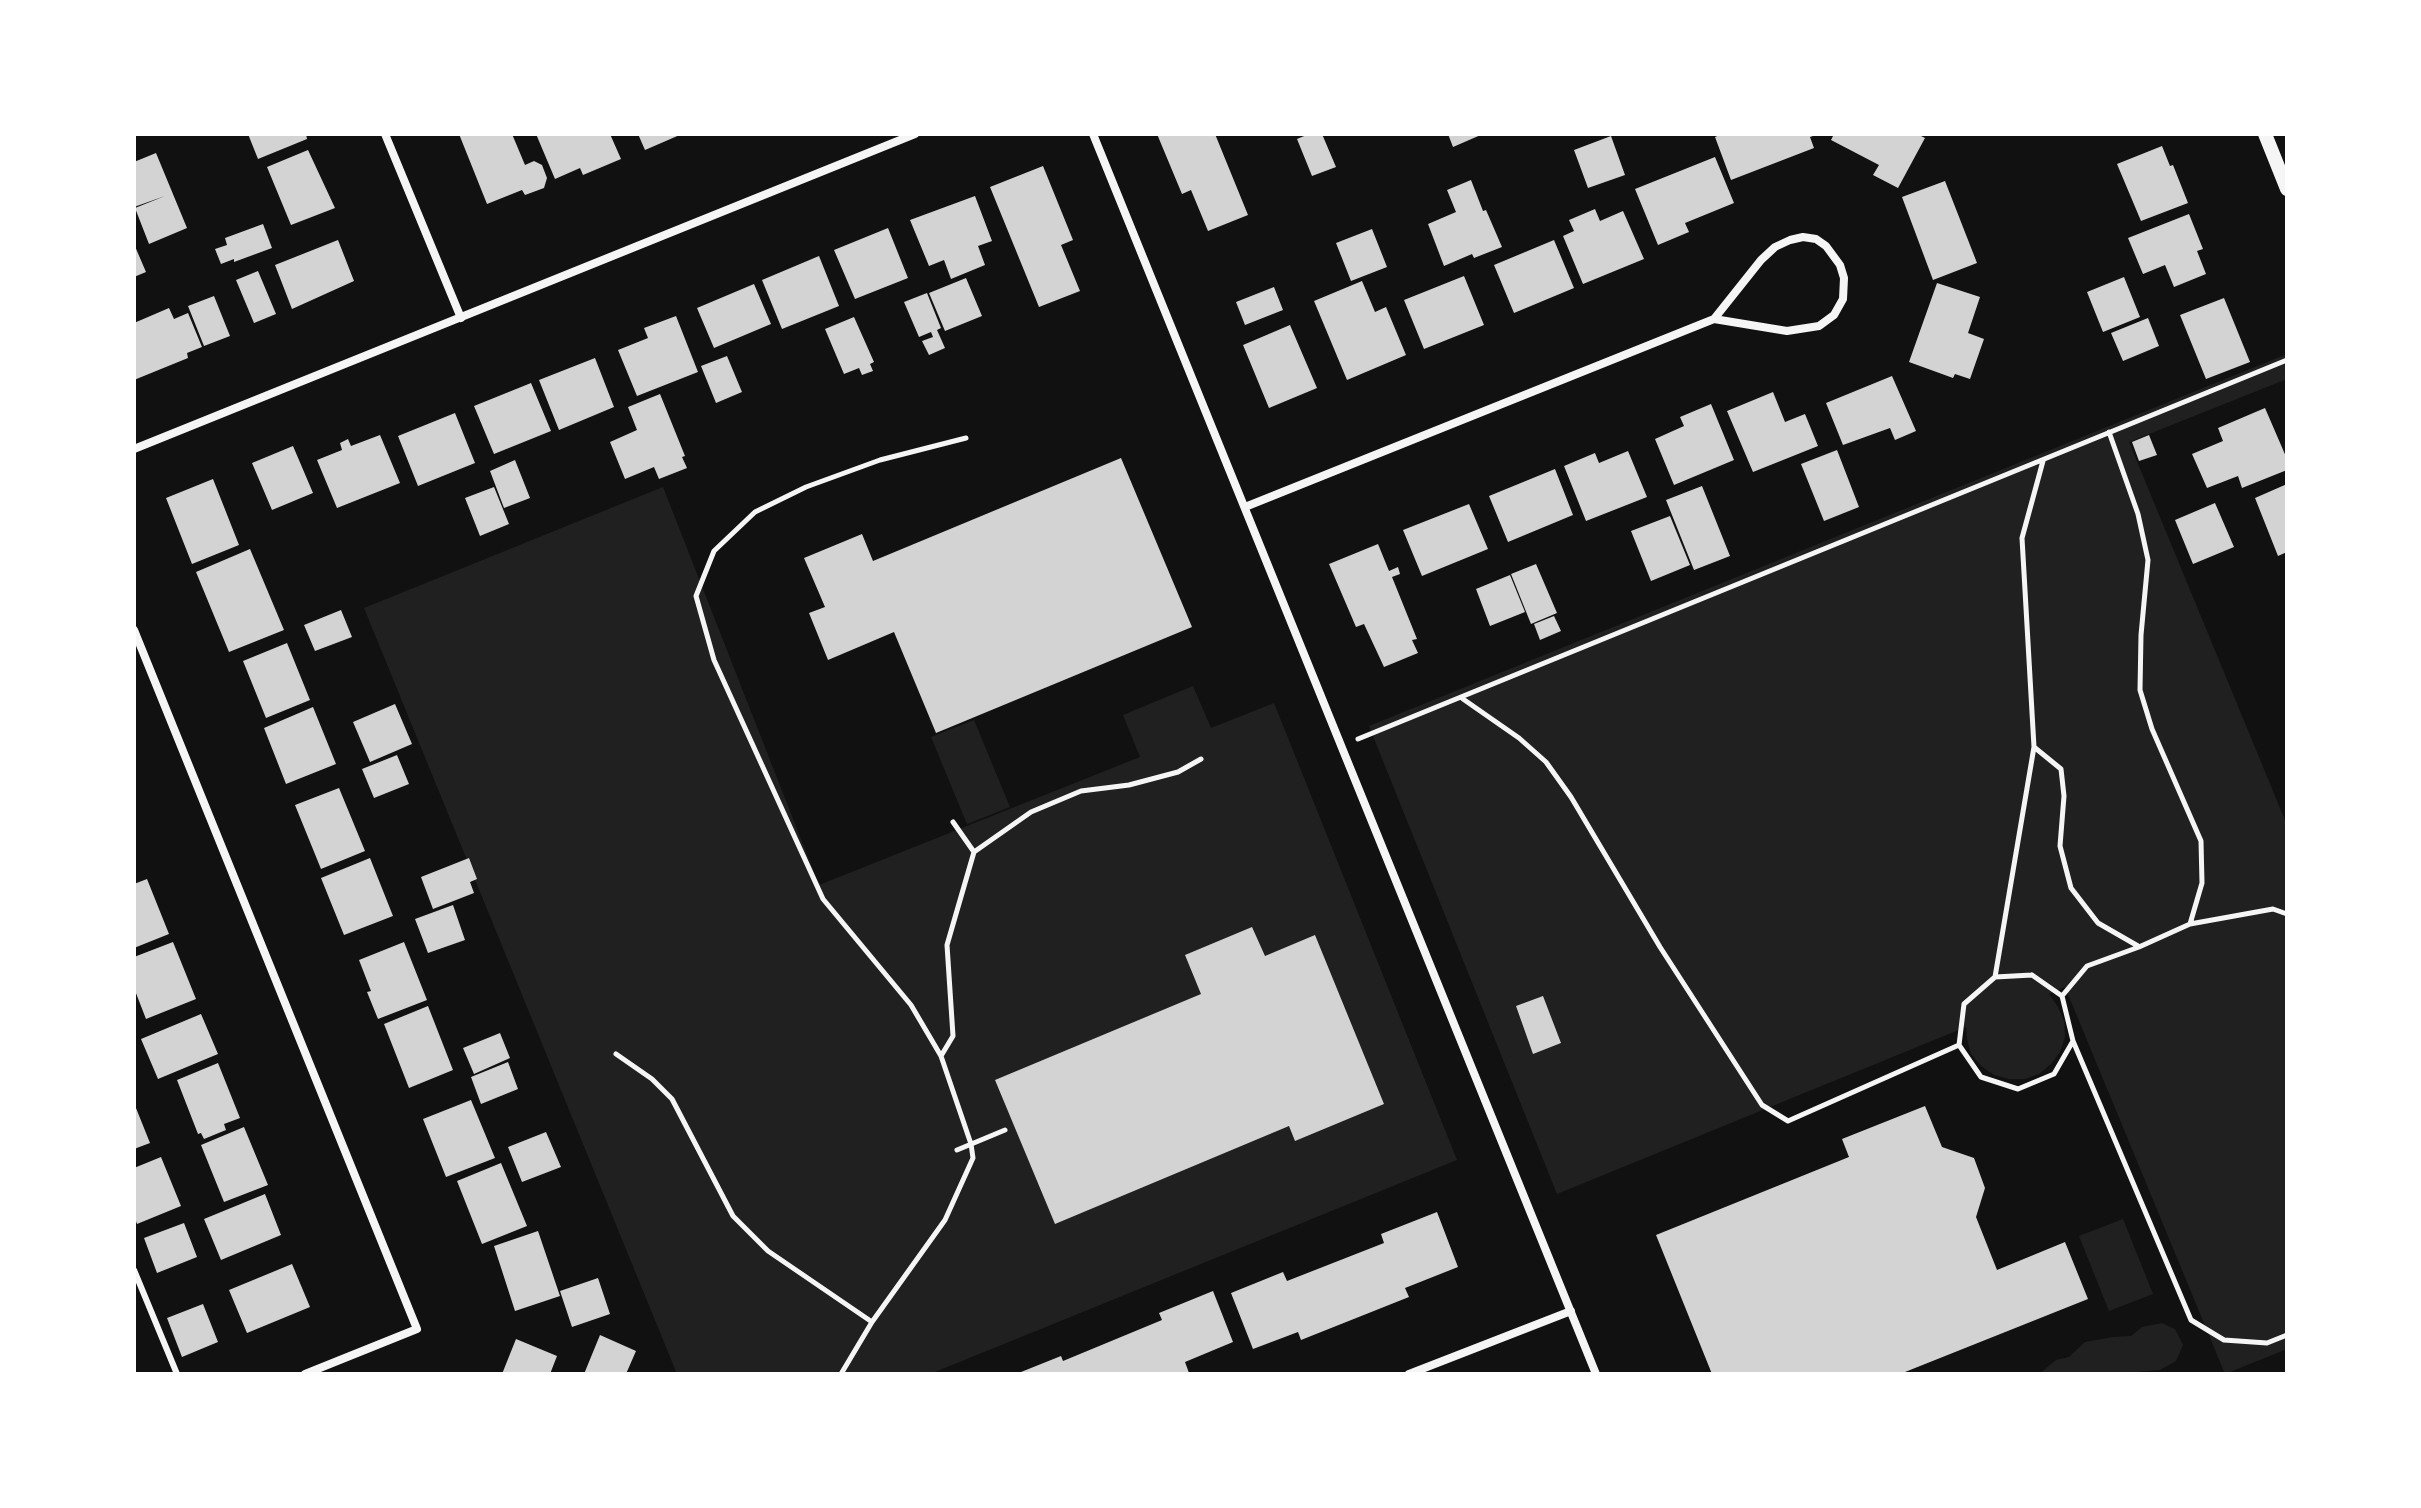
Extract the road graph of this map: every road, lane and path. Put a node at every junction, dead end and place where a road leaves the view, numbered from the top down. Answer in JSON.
{"nodes":[{"id":1,"x":385,"y":134,"type":"edge"},
{"id":2,"x":915,"y":134,"type":"edge"},
{"id":3,"x":1093,"y":134,"type":"edge"},
{"id":4,"x":2265,"y":134,"type":"edge"},
{"id":5,"x":2287,"y":189,"type":"edge"},
{"id":6,"x":461,"y":318,"type":"junction"},
{"id":7,"x":1714,"y":319,"type":"junction"},
{"id":8,"x":2287,"y":360,"type":"edge"},
{"id":9,"x":2109,"y":432,"type":"junction"},
{"id":10,"x":966,"y":438,"type":"dead end"},
{"id":11,"x":134,"y":449,"type":"edge"},
{"id":12,"x":2043,"y":460,"type":"junction"},
{"id":13,"x":1245,"y":507,"type":"junction"},
{"id":14,"x":134,"y":630,"type":"edge"},
{"id":15,"x":1462,"y":698,"type":"junction"},
{"id":16,"x":1342,"y":746,"type":"junction"},
{"id":17,"x":2034,"y":747,"type":"junction"},
{"id":18,"x":1201,"y":759,"type":"dead end"},
{"id":19,"x":953,"y":822,"type":"dead end"},
{"id":20,"x":974,"y":852,"type":"junction"},
{"id":21,"x":2287,"y":914,"type":"edge"},
{"id":22,"x":2190,"y":924,"type":"junction"},
{"id":23,"x":2139,"y":947,"type":"junction"},
{"id":24,"x":1995,"y":977,"type":"junction"},
{"id":25,"x":2062,"y":996,"type":"junction"},
{"id":26,"x":2073,"y":1041,"type":"junction"},
{"id":27,"x":1959,"y":1045,"type":"junction"},
{"id":28,"x":616,"y":1054,"type":"dead end"},
{"id":29,"x":941,"y":1056,"type":"junction"},
{"id":30,"x":1005,"y":1130,"type":"dead end"},
{"id":31,"x":971,"y":1144,"type":"junction"},
{"id":32,"x":957,"y":1150,"type":"dead end"},
{"id":33,"x":134,"y":1270,"type":"edge"},
{"id":34,"x":1571,"y":1311,"type":"junction"},
{"id":35,"x":872,"y":1322,"type":"junction"},
{"id":36,"x":2287,"y":1335,"type":"edge"},
{"id":37,"x":177,"y":1374,"type":"edge"},
{"id":38,"x":305,"y":1374,"type":"edge"},
{"id":39,"x":841,"y":1374,"type":"edge"},
{"id":40,"x":1409,"y":1374,"type":"edge"},
{"id":41,"x":1596,"y":1374,"type":"edge"}],
"edges":[{"from":1,"to":6,"type":"street"},
{"from":2,"to":6,"type":"street"},
{"from":3,"to":13,"type":"street"},
{"from":4,"to":5,"type":"street"},
{"from":6,"to":11,"type":"street"},
{"from":7,"to":7,"type":"street"},
{"from":7,"to":13,"type":"street"},
{"from":8,"to":9,"type":"path"},
{"from":9,"to":12,"type":"path"},
{"from":9,"to":22,"type":"path"},
{"from":10,"to":29,"type":"path"},
{"from":12,"to":15,"type":"path"},
{"from":12,"to":17,"type":"path"},
{"from":13,"to":16,"type":"street"},
{"from":14,"to":38,"type":"street"},
{"from":15,"to":16,"type":"path"},
{"from":15,"to":27,"type":"path"},
{"from":16,"to":34,"type":"street"},
{"from":17,"to":23,"type":"path"},
{"from":17,"to":24,"type":"path"},
{"from":18,"to":20,"type":"path"},
{"from":19,"to":20,"type":"path"},
{"from":20,"to":29,"type":"path"},
{"from":21,"to":22,"type":"path"},
{"from":22,"to":23,"type":"path"},
{"from":23,"to":25,"type":"path"},
{"from":24,"to":25,"type":"path"},
{"from":24,"to":27,"type":"path"},
{"from":25,"to":26,"type":"path"},
{"from":26,"to":27,"type":"path"},
{"from":26,"to":36,"type":"path"},
{"from":28,"to":35,"type":"path"},
{"from":29,"to":31,"type":"path"},
{"from":30,"to":31,"type":"path"},
{"from":31,"to":32,"type":"path"},
{"from":31,"to":35,"type":"path"},
{"from":33,"to":37,"type":"lane"},
{"from":34,"to":40,"type":"street"},
{"from":34,"to":41,"type":"street"},
{"from":35,"to":39,"type":"path"}]}
